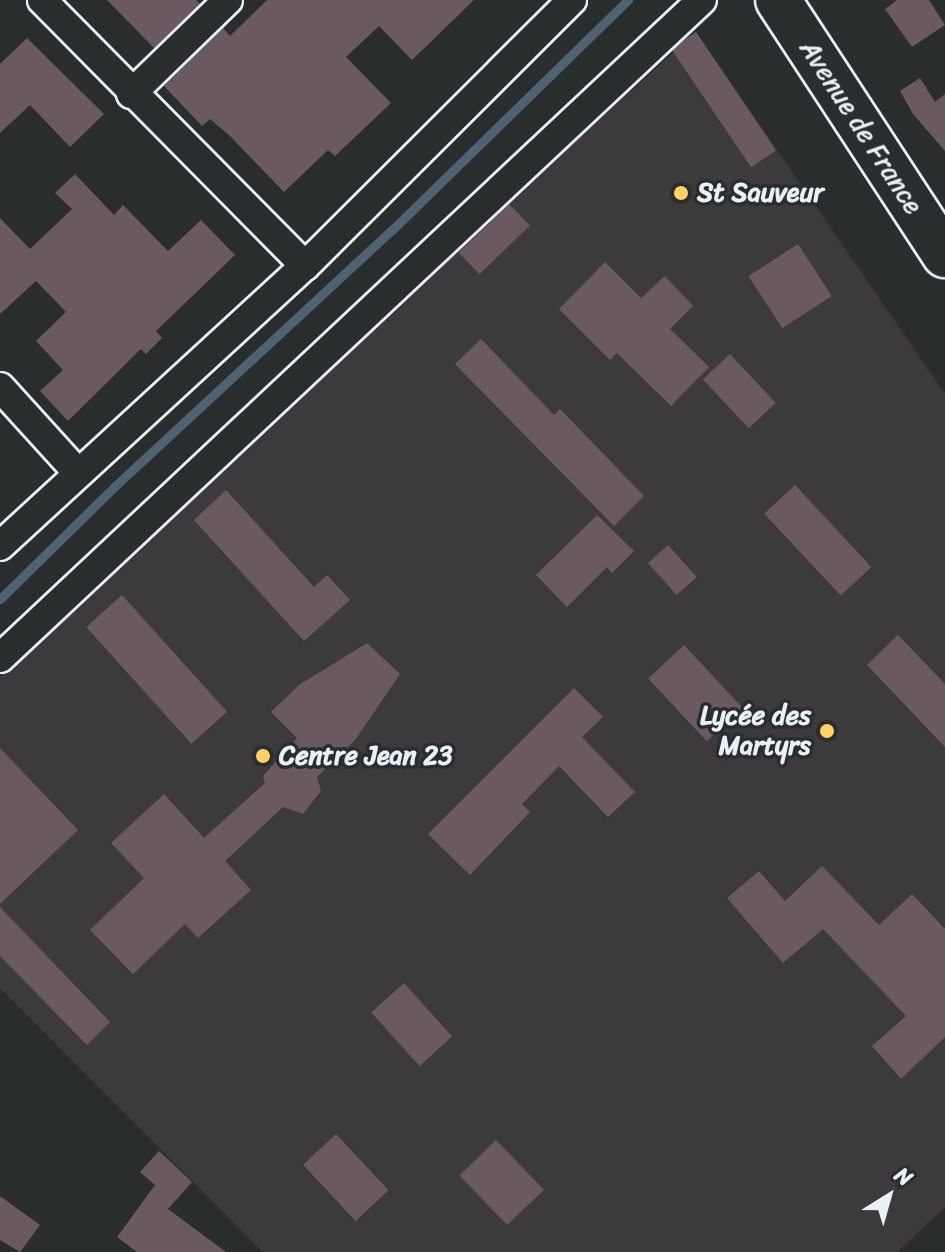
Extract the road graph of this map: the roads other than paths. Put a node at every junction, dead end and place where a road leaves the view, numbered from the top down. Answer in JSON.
{"nodes":[{"id":1,"x":42,"y":0,"type":"edge"},
{"id":2,"x":228,"y":0,"type":"edge"},
{"id":3,"x":572,"y":0,"type":"edge"},
{"id":4,"x":702,"y":0,"type":"edge"},
{"id":5,"x":778,"y":0,"type":"edge"},
{"id":6,"x":131,"y":94,"type":"junction"},
{"id":7,"x":945,"y":255,"type":"edge"},
{"id":8,"x":305,"y":266,"type":"junction"},
{"id":9,"x":0,"y":387,"type":"edge"},
{"id":10,"x":78,"y":473,"type":"junction"},
{"id":11,"x":0,"y":546,"type":"edge"},
{"id":12,"x":0,"y":658,"type":"edge"}],
"edges":[{"from":1,"to":6,"type":"street"},
{"from":2,"to":6,"type":"street"},
{"from":3,"to":8,"type":"street"},
{"from":4,"to":12,"type":"street"},
{"from":5,"to":7,"type":"main road","name":"Avenue de France"},
{"from":6,"to":8,"type":"street"},
{"from":8,"to":10,"type":"street"},
{"from":9,"to":10,"type":"street"},
{"from":10,"to":11,"type":"street"}]}
